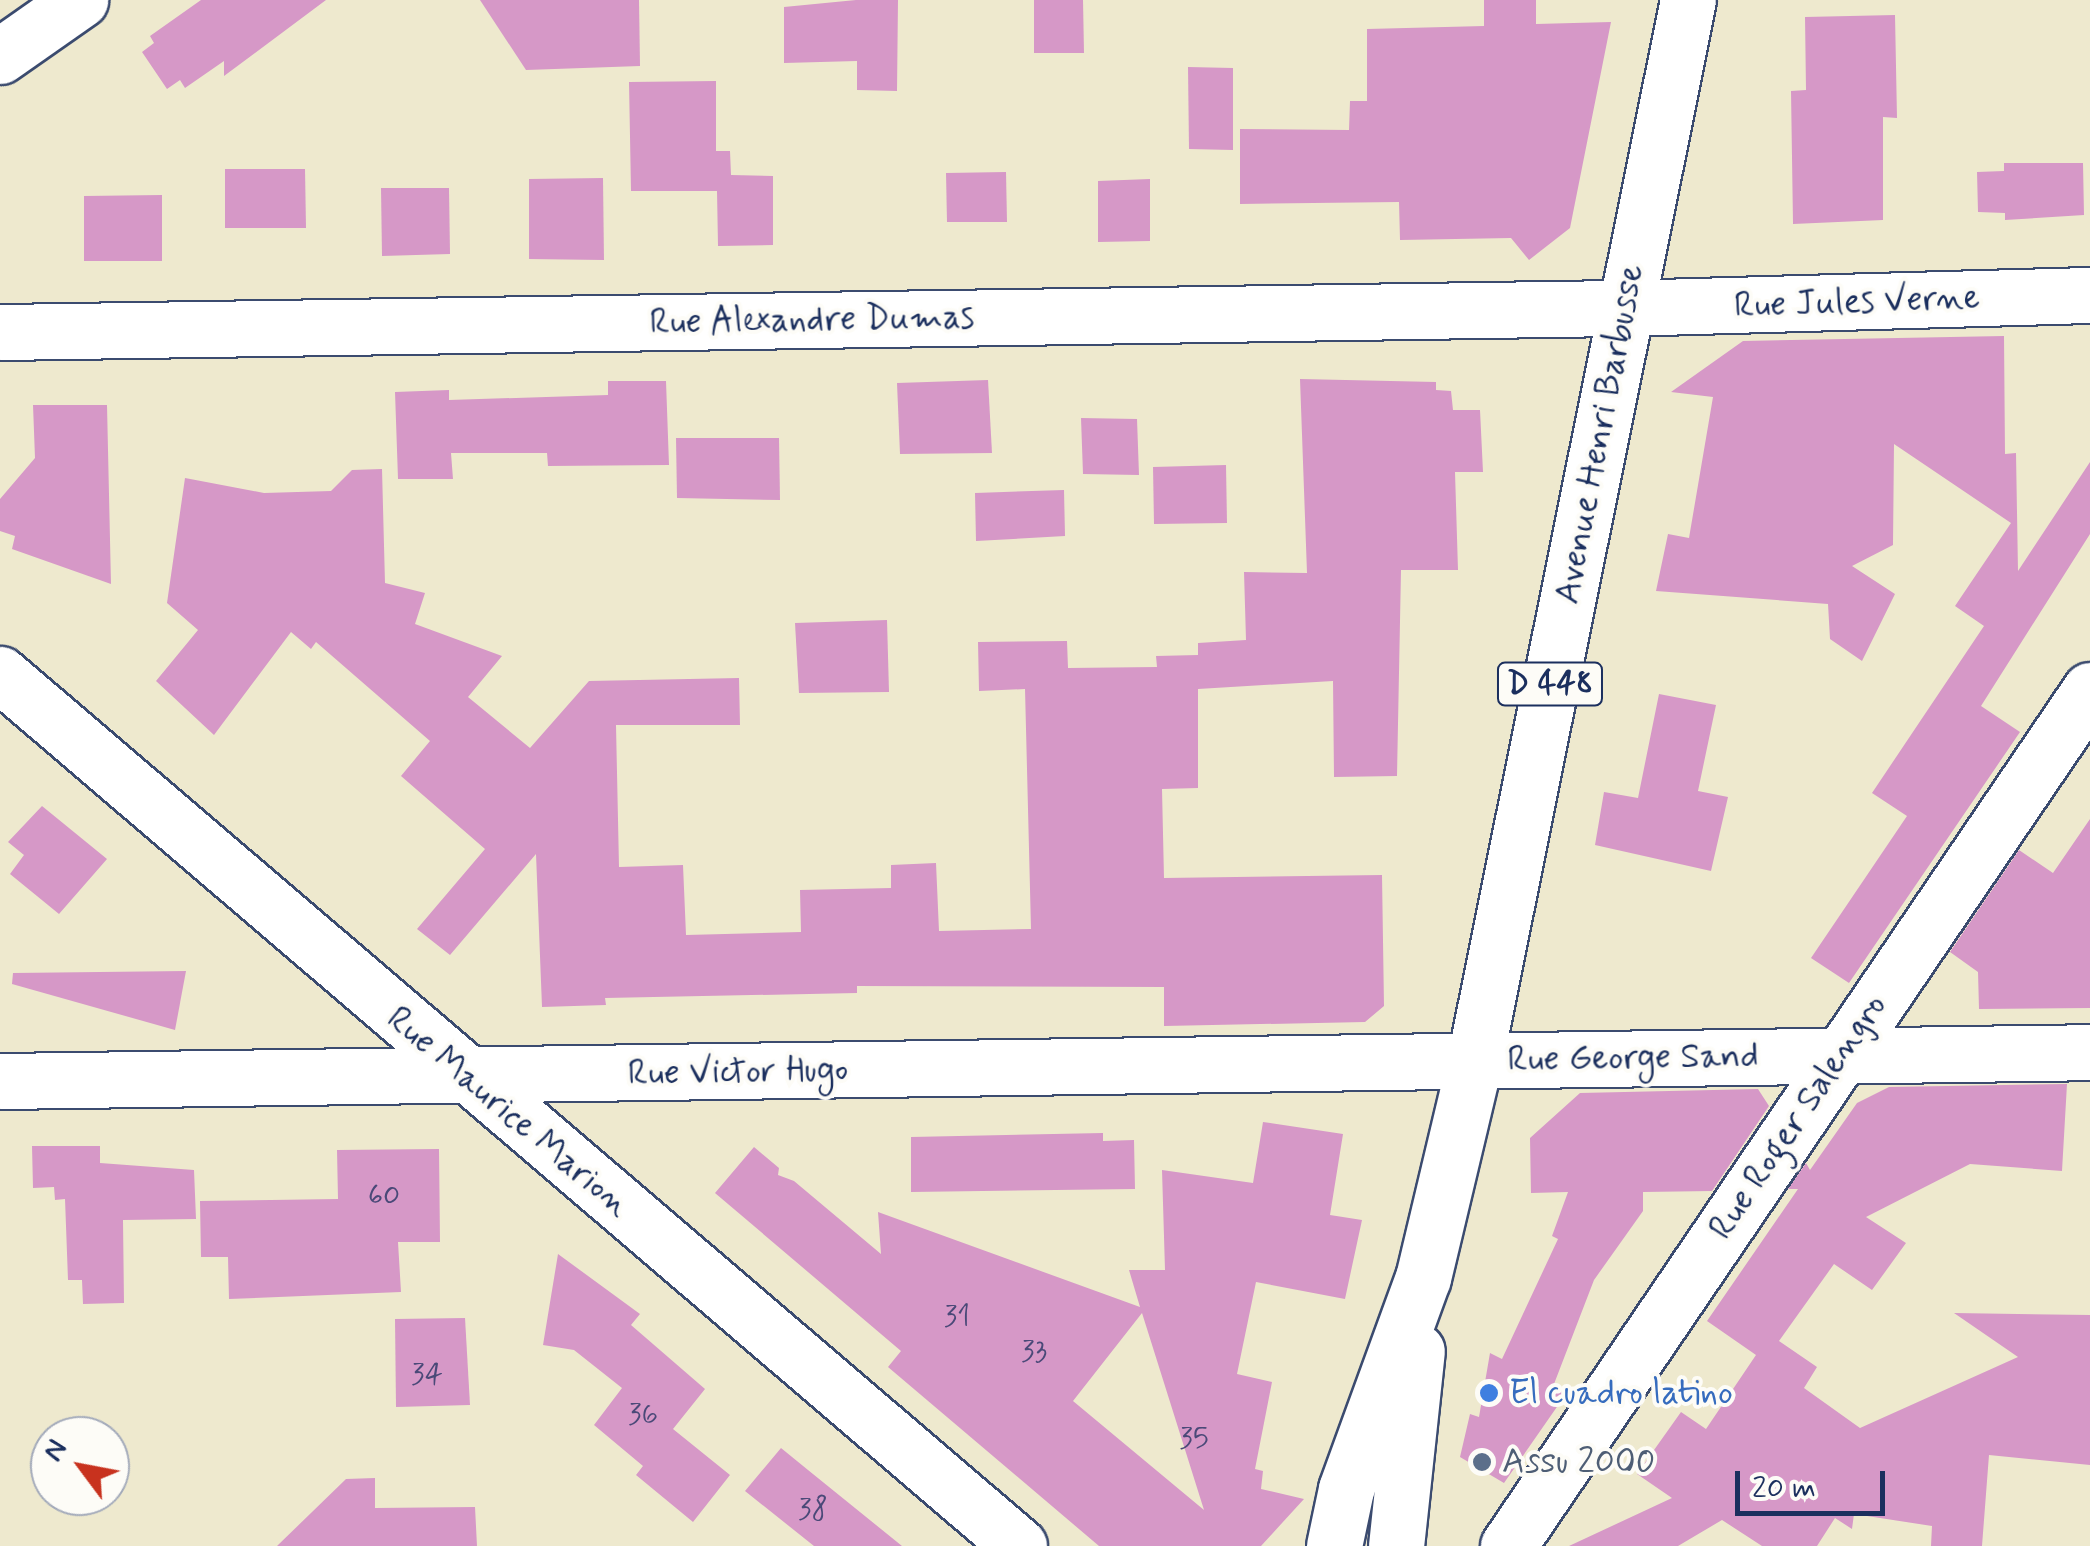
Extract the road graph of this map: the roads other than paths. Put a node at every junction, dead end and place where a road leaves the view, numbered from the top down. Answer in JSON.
{"nodes":[{"id":1,"x":80,"y":0,"type":"edge"},
{"id":2,"x":1688,"y":0,"type":"edge"},
{"id":3,"x":0,"y":56,"type":"edge"},
{"id":4,"x":2090,"y":295,"type":"edge"},
{"id":5,"x":1624,"y":308,"type":"junction"},
{"id":6,"x":0,"y":332,"type":"edge"},
{"id":7,"x":0,"y":674,"type":"edge"},
{"id":8,"x":2090,"y":690,"type":"edge"},
{"id":9,"x":2090,"y":1052,"type":"edge"},
{"id":10,"x":1839,"y":1056,"type":"junction"},
{"id":11,"x":1475,"y":1059,"type":"junction"},
{"id":12,"x":466,"y":1077,"type":"junction"},
{"id":13,"x":0,"y":1081,"type":"edge"},
{"id":14,"x":1423,"y":1278,"type":"junction"},
{"id":15,"x":1399,"y":1543,"type":"edge"},
{"id":16,"x":1019,"y":1546,"type":"edge"},
{"id":17,"x":1334,"y":1546,"type":"edge"},
{"id":18,"x":1508,"y":1546,"type":"edge"}],
"edges":[{"from":1,"to":3,"type":"street"},
{"from":2,"to":5,"type":"street","name":"Avenue Henri Barbusse","number":"D 448"},
{"from":4,"to":5,"type":"street","name":"Rue Jules Verne"},
{"from":5,"to":6,"type":"street","name":"Rue Alexandre Dumas"},
{"from":5,"to":11,"type":"street","name":"Avenue Henri Barbusse","number":"D 448"},
{"from":7,"to":12,"type":"street","name":"Rue Maurice Marion"},
{"from":8,"to":10,"type":"street","name":"Rue Roger Salengro"},
{"from":9,"to":10,"type":"street","name":"Rue George Sand"},
{"from":10,"to":11,"type":"street","name":"Rue George Sand"},
{"from":10,"to":18,"type":"street","name":"Rue Roger Salengro"},
{"from":11,"to":12,"type":"street","name":"Rue Victor Hugo"},
{"from":11,"to":14,"type":"street","name":"Avenue Henri Barbusse","number":"D 448"},
{"from":12,"to":13,"type":"street","name":"Rue Victor Hugo"},
{"from":12,"to":16,"type":"street","name":"Rue Maurice Marion"},
{"from":14,"to":15,"type":"street","name":"Avenue Henri Barbusse","number":"D 448"},
{"from":14,"to":17,"type":"street","name":"Avenue Henri Barbusse","number":"D 448"}]}
